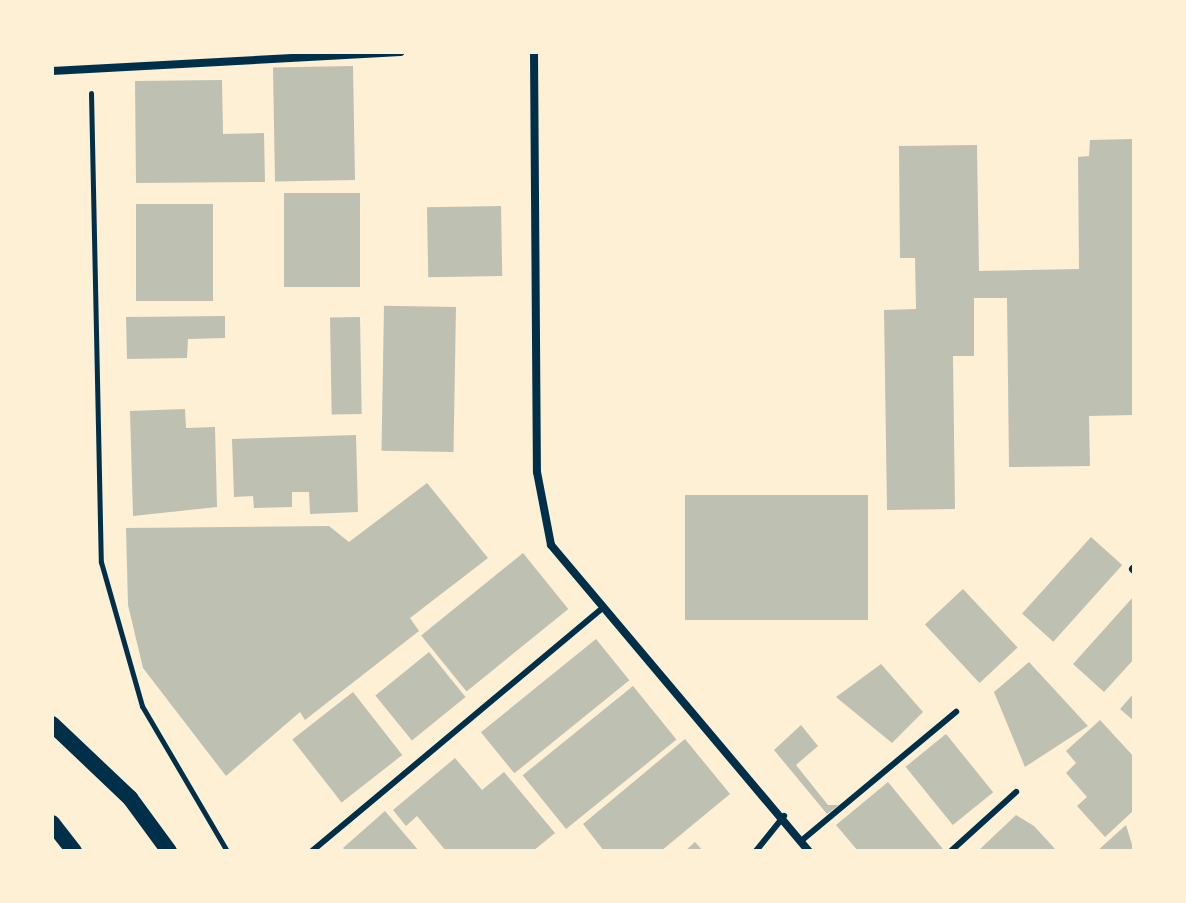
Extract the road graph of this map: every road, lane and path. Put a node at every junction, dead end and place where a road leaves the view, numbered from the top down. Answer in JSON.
{"nodes":[{"id":1,"x":400,"y":52,"type":"edge"},
{"id":2,"x":534,"y":52,"type":"edge"},
{"id":3,"x":52,"y":71,"type":"edge"},
{"id":4,"x":91,"y":71,"type":"junction"},
{"id":5,"x":600,"y":610,"type":"junction"},
{"id":6,"x":956,"y":712,"type":"dead end"},
{"id":7,"x":52,"y":724,"type":"edge"},
{"id":8,"x":1016,"y":792,"type":"dead end"},
{"id":9,"x":784,"y":816,"type":"junction"},
{"id":10,"x":52,"y":823,"type":"edge"},
{"id":11,"x":801,"y":841,"type":"junction"},
{"id":12,"x":74,"y":851,"type":"edge"},
{"id":13,"x":169,"y":851,"type":"edge"},
{"id":14,"x":227,"y":851,"type":"edge"},
{"id":15,"x":312,"y":851,"type":"edge"},
{"id":16,"x":756,"y":851,"type":"edge"},
{"id":17,"x":809,"y":851,"type":"edge"},
{"id":18,"x":951,"y":851,"type":"edge"}],
"edges":[{"from":1,"to":4,"type":"street"},
{"from":2,"to":5,"type":"street"},
{"from":3,"to":4,"type":"street"},
{"from":4,"to":14,"type":"path"},
{"from":5,"to":9,"type":"street"},
{"from":5,"to":15,"type":"lane"},
{"from":6,"to":11,"type":"lane"},
{"from":7,"to":13,"type":"main road"},
{"from":8,"to":18,"type":"lane"},
{"from":9,"to":11,"type":"street"},
{"from":9,"to":16,"type":"lane"},
{"from":10,"to":12,"type":"main road"},
{"from":11,"to":17,"type":"street"}]}
